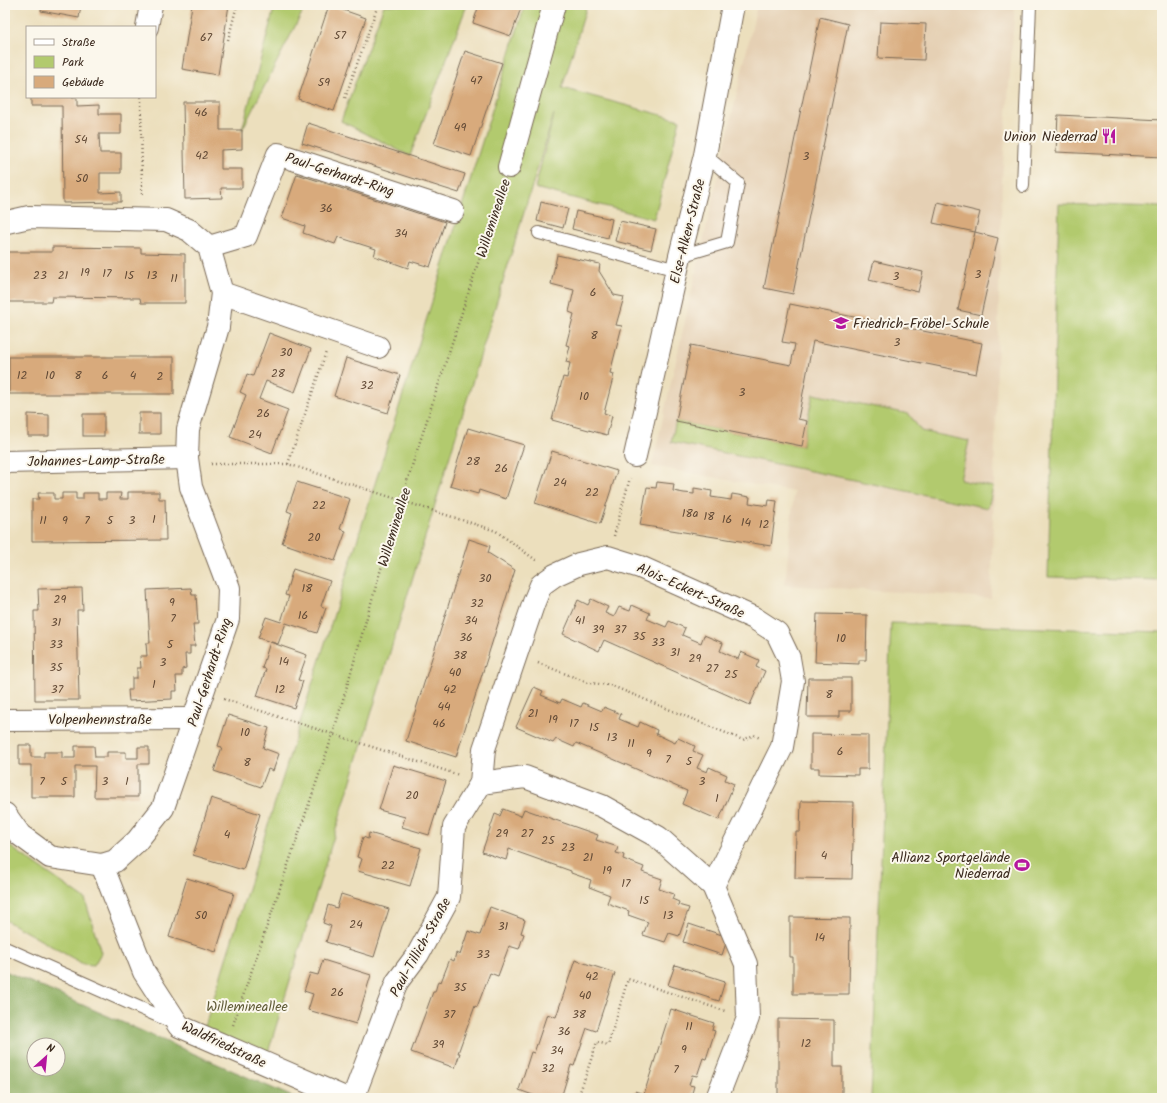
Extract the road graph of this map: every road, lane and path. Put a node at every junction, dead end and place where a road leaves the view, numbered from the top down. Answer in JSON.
{"nodes":[{"id":1,"x":151,"y":5,"type":"edge"},
{"id":2,"x":237,"y":5,"type":"edge"},
{"id":3,"x":378,"y":5,"type":"edge"},
{"id":4,"x":554,"y":5,"type":"edge"},
{"id":5,"x":733,"y":5,"type":"edge"},
{"id":6,"x":1030,"y":5,"type":"edge"},
{"id":7,"x":147,"y":26,"type":"edge"},
{"id":8,"x":228,"y":40,"type":"dead end"},
{"id":9,"x":141,"y":98,"type":"edge"},
{"id":10,"x":345,"y":98,"type":"dead end"},
{"id":11,"x":705,"y":155,"type":"junction"},
{"id":12,"x":509,"y":167,"type":"joint"},
{"id":13,"x":1023,"y":186,"type":"dead end"},
{"id":14,"x":453,"y":211,"type":"dead end"},
{"id":15,"x":142,"y":219,"type":"junction"},
{"id":16,"x":6,"y":221,"type":"edge"},
{"id":17,"x":539,"y":233,"type":"dead end"},
{"id":18,"x":209,"y":248,"type":"junction"},
{"id":19,"x":678,"y":263,"type":"junction"},
{"id":20,"x":222,"y":293,"type":"junction"},
{"id":21,"x":334,"y":332,"type":"junction"},
{"id":22,"x":378,"y":348,"type":"dead end"},
{"id":23,"x":635,"y":456,"type":"joint"},
{"id":24,"x":187,"y":458,"type":"junction"},
{"id":25,"x":5,"y":462,"type":"edge"},
{"id":26,"x":288,"y":464,"type":"junction"},
{"id":27,"x":401,"y":500,"type":"junction"},
{"id":28,"x":608,"y":557,"type":"junction"},
{"id":29,"x":555,"y":575,"type":"junction"},
{"id":30,"x":517,"y":654,"type":"junction"},
{"id":31,"x":202,"y":692,"type":"junction"},
{"id":32,"x":194,"y":719,"type":"junction"},
{"id":33,"x":5,"y":720,"type":"edge"},
{"id":34,"x":333,"y":734,"type":"junction"},
{"id":35,"x":782,"y":747,"type":"junction"},
{"id":36,"x":481,"y":783,"type":"junction"},
{"id":37,"x":5,"y":814,"type":"edge"},
{"id":38,"x":102,"y":865,"type":"junction"},
{"id":39,"x":713,"y":886,"type":"junction"},
{"id":40,"x":5,"y":948,"type":"edge"},
{"id":41,"x":748,"y":1018,"type":"junction"},
{"id":42,"x":179,"y":1026,"type":"junction"},
{"id":43,"x":226,"y":1046,"type":"junction"},
{"id":44,"x":345,"y":1098,"type":"edge"},
{"id":45,"x":353,"y":1098,"type":"edge"},
{"id":46,"x":578,"y":1098,"type":"edge"},
{"id":47,"x":717,"y":1098,"type":"edge"}],
"edges":[{"from":1,"to":7,"type":"street"},
{"from":2,"to":8,"type":"path"},
{"from":3,"to":10,"type":"path"},
{"from":4,"to":12,"type":"street","name":"Willemineallee"},
{"from":5,"to":11,"type":"street","name":"Else-Alken-Straße"},
{"from":6,"to":13,"type":"lane"},
{"from":9,"to":15,"type":"path"},
{"from":11,"to":19,"type":"street","name":"Else-Alken-Straße"},
{"from":11,"to":19,"type":"lane"},
{"from":12,"to":27,"type":"path","name":"Willemineallee"},
{"from":14,"to":18,"type":"street","name":"Paul-Gerhardt-Ring"},
{"from":15,"to":16,"type":"street"},
{"from":15,"to":18,"type":"street"},
{"from":17,"to":19,"type":"lane"},
{"from":18,"to":20,"type":"street","name":"Paul-Gerhardt-Ring"},
{"from":19,"to":23,"type":"street","name":"Else-Alken-Straße"},
{"from":20,"to":21,"type":"street"},
{"from":20,"to":24,"type":"street","name":"Paul-Gerhardt-Ring"},
{"from":21,"to":22,"type":"street"},
{"from":21,"to":26,"type":"path"},
{"from":23,"to":28,"type":"path"},
{"from":24,"to":25,"type":"street","name":"Johannes-Lamp-Straße"},
{"from":24,"to":26,"type":"path"},
{"from":24,"to":31,"type":"street","name":"Paul-Gerhardt-Ring"},
{"from":26,"to":27,"type":"path"},
{"from":27,"to":29,"type":"path"},
{"from":27,"to":34,"type":"path","name":"Willemineallee"},
{"from":28,"to":29,"type":"street"},
{"from":28,"to":35,"type":"street","name":"Alois-Eckert-Straße"},
{"from":29,"to":30,"type":"street"},
{"from":30,"to":35,"type":"path"},
{"from":30,"to":36,"type":"street"},
{"from":31,"to":32,"type":"street","name":"Paul-Gerhardt-Ring"},
{"from":31,"to":34,"type":"path"},
{"from":32,"to":33,"type":"street","name":"Volpenhennstraße"},
{"from":32,"to":38,"type":"street","name":"Paul-Gerhardt-Ring"},
{"from":34,"to":36,"type":"path"},
{"from":34,"to":43,"type":"path","name":"Willemineallee"},
{"from":35,"to":39,"type":"street","name":"Alois-Eckert-Straße"},
{"from":36,"to":39,"type":"street"},
{"from":36,"to":45,"type":"street","name":"Paul-Tillich-Straße"},
{"from":37,"to":38,"type":"street"},
{"from":38,"to":42,"type":"street","name":"Waldfriedstraße"},
{"from":39,"to":41,"type":"street"},
{"from":40,"to":42,"type":"lane"},
{"from":41,"to":46,"type":"path"},
{"from":41,"to":47,"type":"street"},
{"from":42,"to":43,"type":"street","name":"Waldfriedstraße"},
{"from":43,"to":44,"type":"street","name":"Waldfriedstraße"}]}
